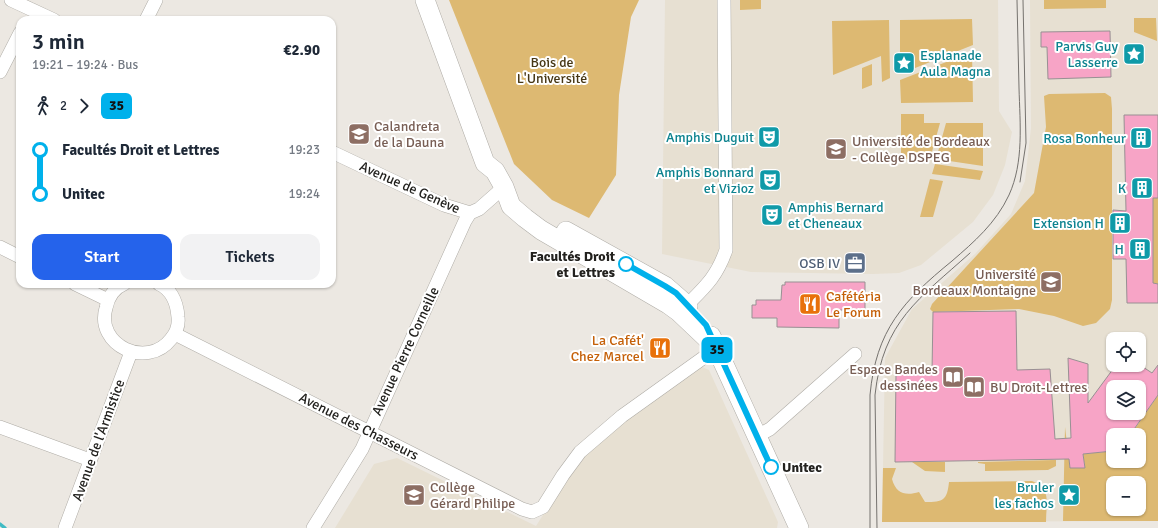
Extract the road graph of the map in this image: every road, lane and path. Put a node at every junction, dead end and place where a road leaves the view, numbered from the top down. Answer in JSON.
{"nodes":[{"id":1,"x":11,"y":0,"type":"edge"},
{"id":2,"x":156,"y":0,"type":"edge"},
{"id":3,"x":425,"y":0,"type":"edge"},
{"id":4,"x":432,"y":0,"type":"edge"},
{"id":5,"x":724,"y":0,"type":"edge"},
{"id":6,"x":29,"y":15,"type":"edge"},
{"id":7,"x":148,"y":16,"type":"edge"},
{"id":8,"x":16,"y":41,"type":"edge"},
{"id":9,"x":0,"y":72,"type":"edge"},
{"id":10,"x":336,"y":154,"type":"edge"},
{"id":11,"x":499,"y":179,"type":"junction"},
{"id":12,"x":470,"y":213,"type":"junction"},
{"id":13,"x":0,"y":247,"type":"edge"},
{"id":14,"x":16,"y":255,"type":"edge"},
{"id":15,"x":83,"y":288,"type":"edge"},
{"id":16,"x":119,"y":288,"type":"edge"},
{"id":17,"x":166,"y":288,"type":"edge"},
{"id":18,"x":108,"y":300,"type":"junction"},
{"id":19,"x":688,"y":305,"type":"junction"},
{"id":20,"x":175,"y":334,"type":"junction"},
{"id":21,"x":717,"y":348,"type":"junction"},
{"id":22,"x":130,"y":352,"type":"junction"},
{"id":23,"x":855,"y":354,"type":"dead end"},
{"id":24,"x":0,"y":427,"type":"edge"},
{"id":25,"x":369,"y":430,"type":"junction"},
{"id":26,"x":757,"y":436,"type":"junction"},
{"id":27,"x":90,"y":460,"type":"junction"},
{"id":28,"x":65,"y":528,"type":"edge"},
{"id":29,"x":313,"y":528,"type":"edge"},
{"id":30,"x":799,"y":528,"type":"edge"}],
"edges":[{"from":1,"to":6,"type":"street"},
{"from":2,"to":7,"type":"street"},
{"from":3,"to":11,"type":"main road"},
{"from":4,"to":11,"type":"main road"},
{"from":5,"to":19,"type":"street"},
{"from":8,"to":9,"type":"street"},
{"from":10,"to":12,"type":"street","name":"Avenue de Genève"},
{"from":11,"to":12,"type":"street","name":"Avenue de Genève"},
{"from":11,"to":19,"type":"main road"},
{"from":11,"to":21,"type":"main road"},
{"from":12,"to":25,"type":"street","name":"Avenue Pierre Corneille"},
{"from":13,"to":14,"type":"street"},
{"from":15,"to":18,"type":"street"},
{"from":16,"to":18,"type":"street"},
{"from":17,"to":20,"type":"street"},
{"from":18,"to":22,"type":"street"},
{"from":19,"to":21,"type":"main road"},
{"from":20,"to":22,"type":"street"},
{"from":20,"to":25,"type":"street","name":"Avenue des Chasseurs"},
{"from":21,"to":25,"type":"street","name":"Avenue des Chasseurs"},
{"from":21,"to":26,"type":"main road"},
{"from":22,"to":27,"type":"street","name":"Avenue de l'Armistice"},
{"from":23,"to":26,"type":"street"},
{"from":24,"to":27,"type":"street"},
{"from":25,"to":29,"type":"street","name":"Avenue Pierre Corneille"},
{"from":26,"to":30,"type":"main road"},
{"from":27,"to":28,"type":"street","name":"Avenue de l'Armistice"}]}
